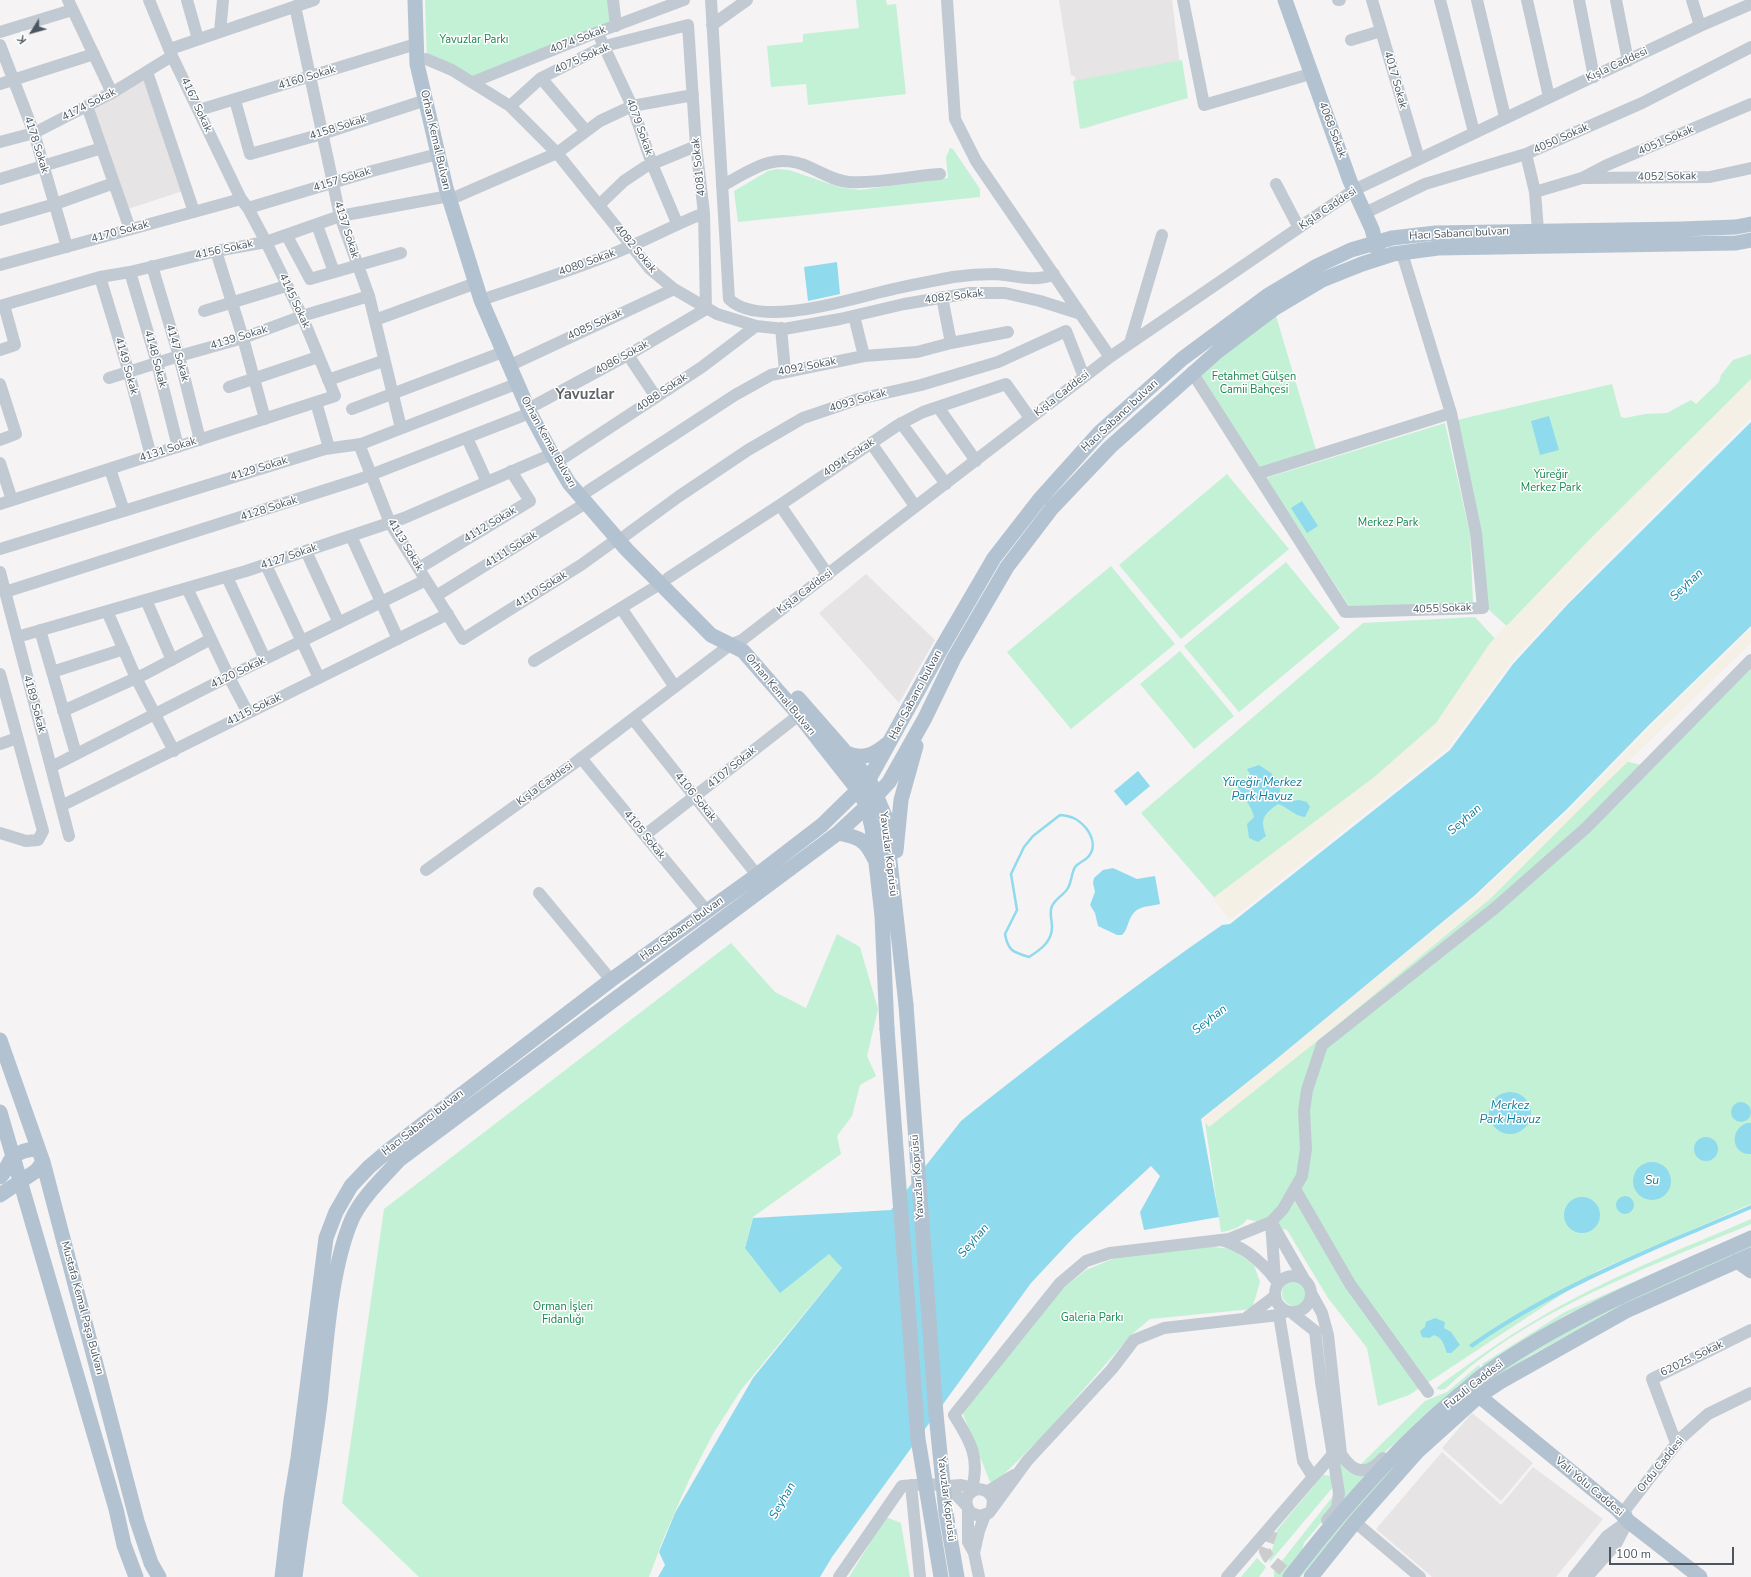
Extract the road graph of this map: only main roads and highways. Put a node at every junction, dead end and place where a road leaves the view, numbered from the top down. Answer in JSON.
{"nodes":[{"id":1,"x":415,"y":0,"type":"edge"},
{"id":2,"x":425,"y":0,"type":"edge"},
{"id":3,"x":1285,"y":0,"type":"edge"},
{"id":4,"x":454,"y":196,"type":"junction"},
{"id":5,"x":1751,"y":224,"type":"edge"},
{"id":6,"x":1751,"y":240,"type":"edge"},
{"id":7,"x":1376,"y":242,"type":"junction"},
{"id":8,"x":1379,"y":258,"type":"junction"},
{"id":9,"x":533,"y":409,"type":"junction"},
{"id":10,"x":736,"y":643,"type":"junction"},
{"id":11,"x":925,"y":718,"type":"junction"},
{"id":12,"x":891,"y":741,"type":"junction"},
{"id":13,"x":846,"y":753,"type":"junction"},
{"id":14,"x":869,"y":779,"type":"junction"},
{"id":15,"x":858,"y":790,"type":"junction"},
{"id":16,"x":872,"y":801,"type":"junction"},
{"id":17,"x":838,"y":833,"type":"junction"},
{"id":18,"x":877,"y":865,"type":"junction"},
{"id":19,"x":894,"y":902,"type":"junction"},
{"id":20,"x":0,"y":1040,"type":"edge"},
{"id":21,"x":0,"y":1112,"type":"edge"},
{"id":22,"x":41,"y":1156,"type":"junction"},
{"id":23,"x":12,"y":1158,"type":"junction"},
{"id":24,"x":0,"y":1177,"type":"edge"},
{"id":25,"x":19,"y":1181,"type":"junction"},
{"id":26,"x":0,"y":1195,"type":"edge"},
{"id":27,"x":1751,"y":1238,"type":"edge"},
{"id":28,"x":1744,"y":1258,"type":"edge"},
{"id":29,"x":1751,"y":1271,"type":"edge"},
{"id":30,"x":1479,"y":1396,"type":"junction"},
{"id":31,"x":1312,"y":1576,"type":"edge"},
{"id":32,"x":136,"y":1577,"type":"edge"},
{"id":33,"x":159,"y":1577,"type":"edge"},
{"id":34,"x":282,"y":1577,"type":"edge"},
{"id":35,"x":295,"y":1577,"type":"edge"},
{"id":36,"x":941,"y":1577,"type":"edge"},
{"id":37,"x":958,"y":1577,"type":"edge"},
{"id":38,"x":1290,"y":1577,"type":"edge"},
{"id":39,"x":1700,"y":1577,"type":"edge"}],
"edges":[{"from":1,"to":4,"type":"main road","name":"Orhan Kemal Bulvarı"},
{"from":2,"to":4,"type":"main road","name":"Orhan Kemal Bulvarı"},
{"from":3,"to":7,"type":"main road","name":"4068 Sokak"},
{"from":4,"to":9,"type":"main road","name":"Orhan Kemal Bulvarı"},
{"from":4,"to":9,"type":"main road","name":"Orhan Kemal Bulvarı"},
{"from":5,"to":7,"type":"main road","name":"Hacı Sabancı bulvarı"},
{"from":6,"to":8,"type":"main road","name":"Hacı Sabancı bulvarı"},
{"from":7,"to":8,"type":"main road","name":"4068 Sokak"},
{"from":7,"to":12,"type":"main road","name":"Hacı Sabancı bulvarı"},
{"from":8,"to":11,"type":"main road","name":"Hacı Sabancı bulvarı"},
{"from":9,"to":10,"type":"main road","name":"Orhan Kemal Bulvarı"},
{"from":10,"to":13,"type":"main road","name":"Orhan Kemal Bulvarı"},
{"from":10,"to":15,"type":"main road","name":"Orhan Kemal Bulvarı"},
{"from":11,"to":16,"type":"main road","name":"Hacı Sabancı bulvarı"},
{"from":11,"to":19,"type":"main road"},
{"from":12,"to":13,"type":"main road"},
{"from":12,"to":14,"type":"main road","name":"Hacı Sabancı bulvarı"},
{"from":13,"to":14,"type":"main road","name":"Orhan Kemal Bulvarı"},
{"from":14,"to":15,"type":"main road","name":"Hacı Sabancı bulvarı"},
{"from":14,"to":16,"type":"main road","name":"Yavuzlar Köprüsü"},
{"from":15,"to":16,"type":"main road","name":"Orhan Kemal Bulvarı"},
{"from":15,"to":34,"type":"main road","name":"Hacı Sabancı bulvarı"},
{"from":16,"to":17,"type":"main road","name":"Hacı Sabancı bulvarı"},
{"from":16,"to":18,"type":"main road","name":"Yavuzlar Köprüsü"},
{"from":16,"to":19,"type":"main road","name":"Yavuzlar Köprüsü"},
{"from":17,"to":18,"type":"main road"},
{"from":17,"to":35,"type":"main road","name":"Hacı Sabancı bulvarı"},
{"from":18,"to":36,"type":"main road","name":"Yavuzlar Köprüsü","bridge":true},
{"from":19,"to":37,"type":"main road","name":"Yavuzlar Köprüsü","bridge":true},
{"from":20,"to":22,"type":"main road","name":"Mustafa Kemal Paşa Bulvarı"},
{"from":21,"to":23,"type":"main road","name":"Mustafa Kemal Paşa Bulvarı"},
{"from":22,"to":23,"type":"main road"},
{"from":22,"to":25,"type":"main road"},
{"from":22,"to":33,"type":"main road","name":"Mustafa Kemal Paşa Bulvarı"},
{"from":23,"to":24,"type":"main road"},
{"from":23,"to":25,"type":"main road","name":"Mustafa Kemal Paşa Bulvarı"},
{"from":25,"to":26,"type":"main road"},
{"from":25,"to":32,"type":"main road","name":"Mustafa Kemal Paşa Bulvarı"},
{"from":27,"to":38,"type":"main road","name":"Fuzuli Caddesi"},
{"from":28,"to":29,"type":"main road"},
{"from":28,"to":30,"type":"main road","name":"Fuzuli Caddesi"},
{"from":30,"to":31,"type":"main road","name":"Fuzuli Caddesi"},
{"from":30,"to":39,"type":"main road","name":"Vali Yolu Caddesi"}]}
